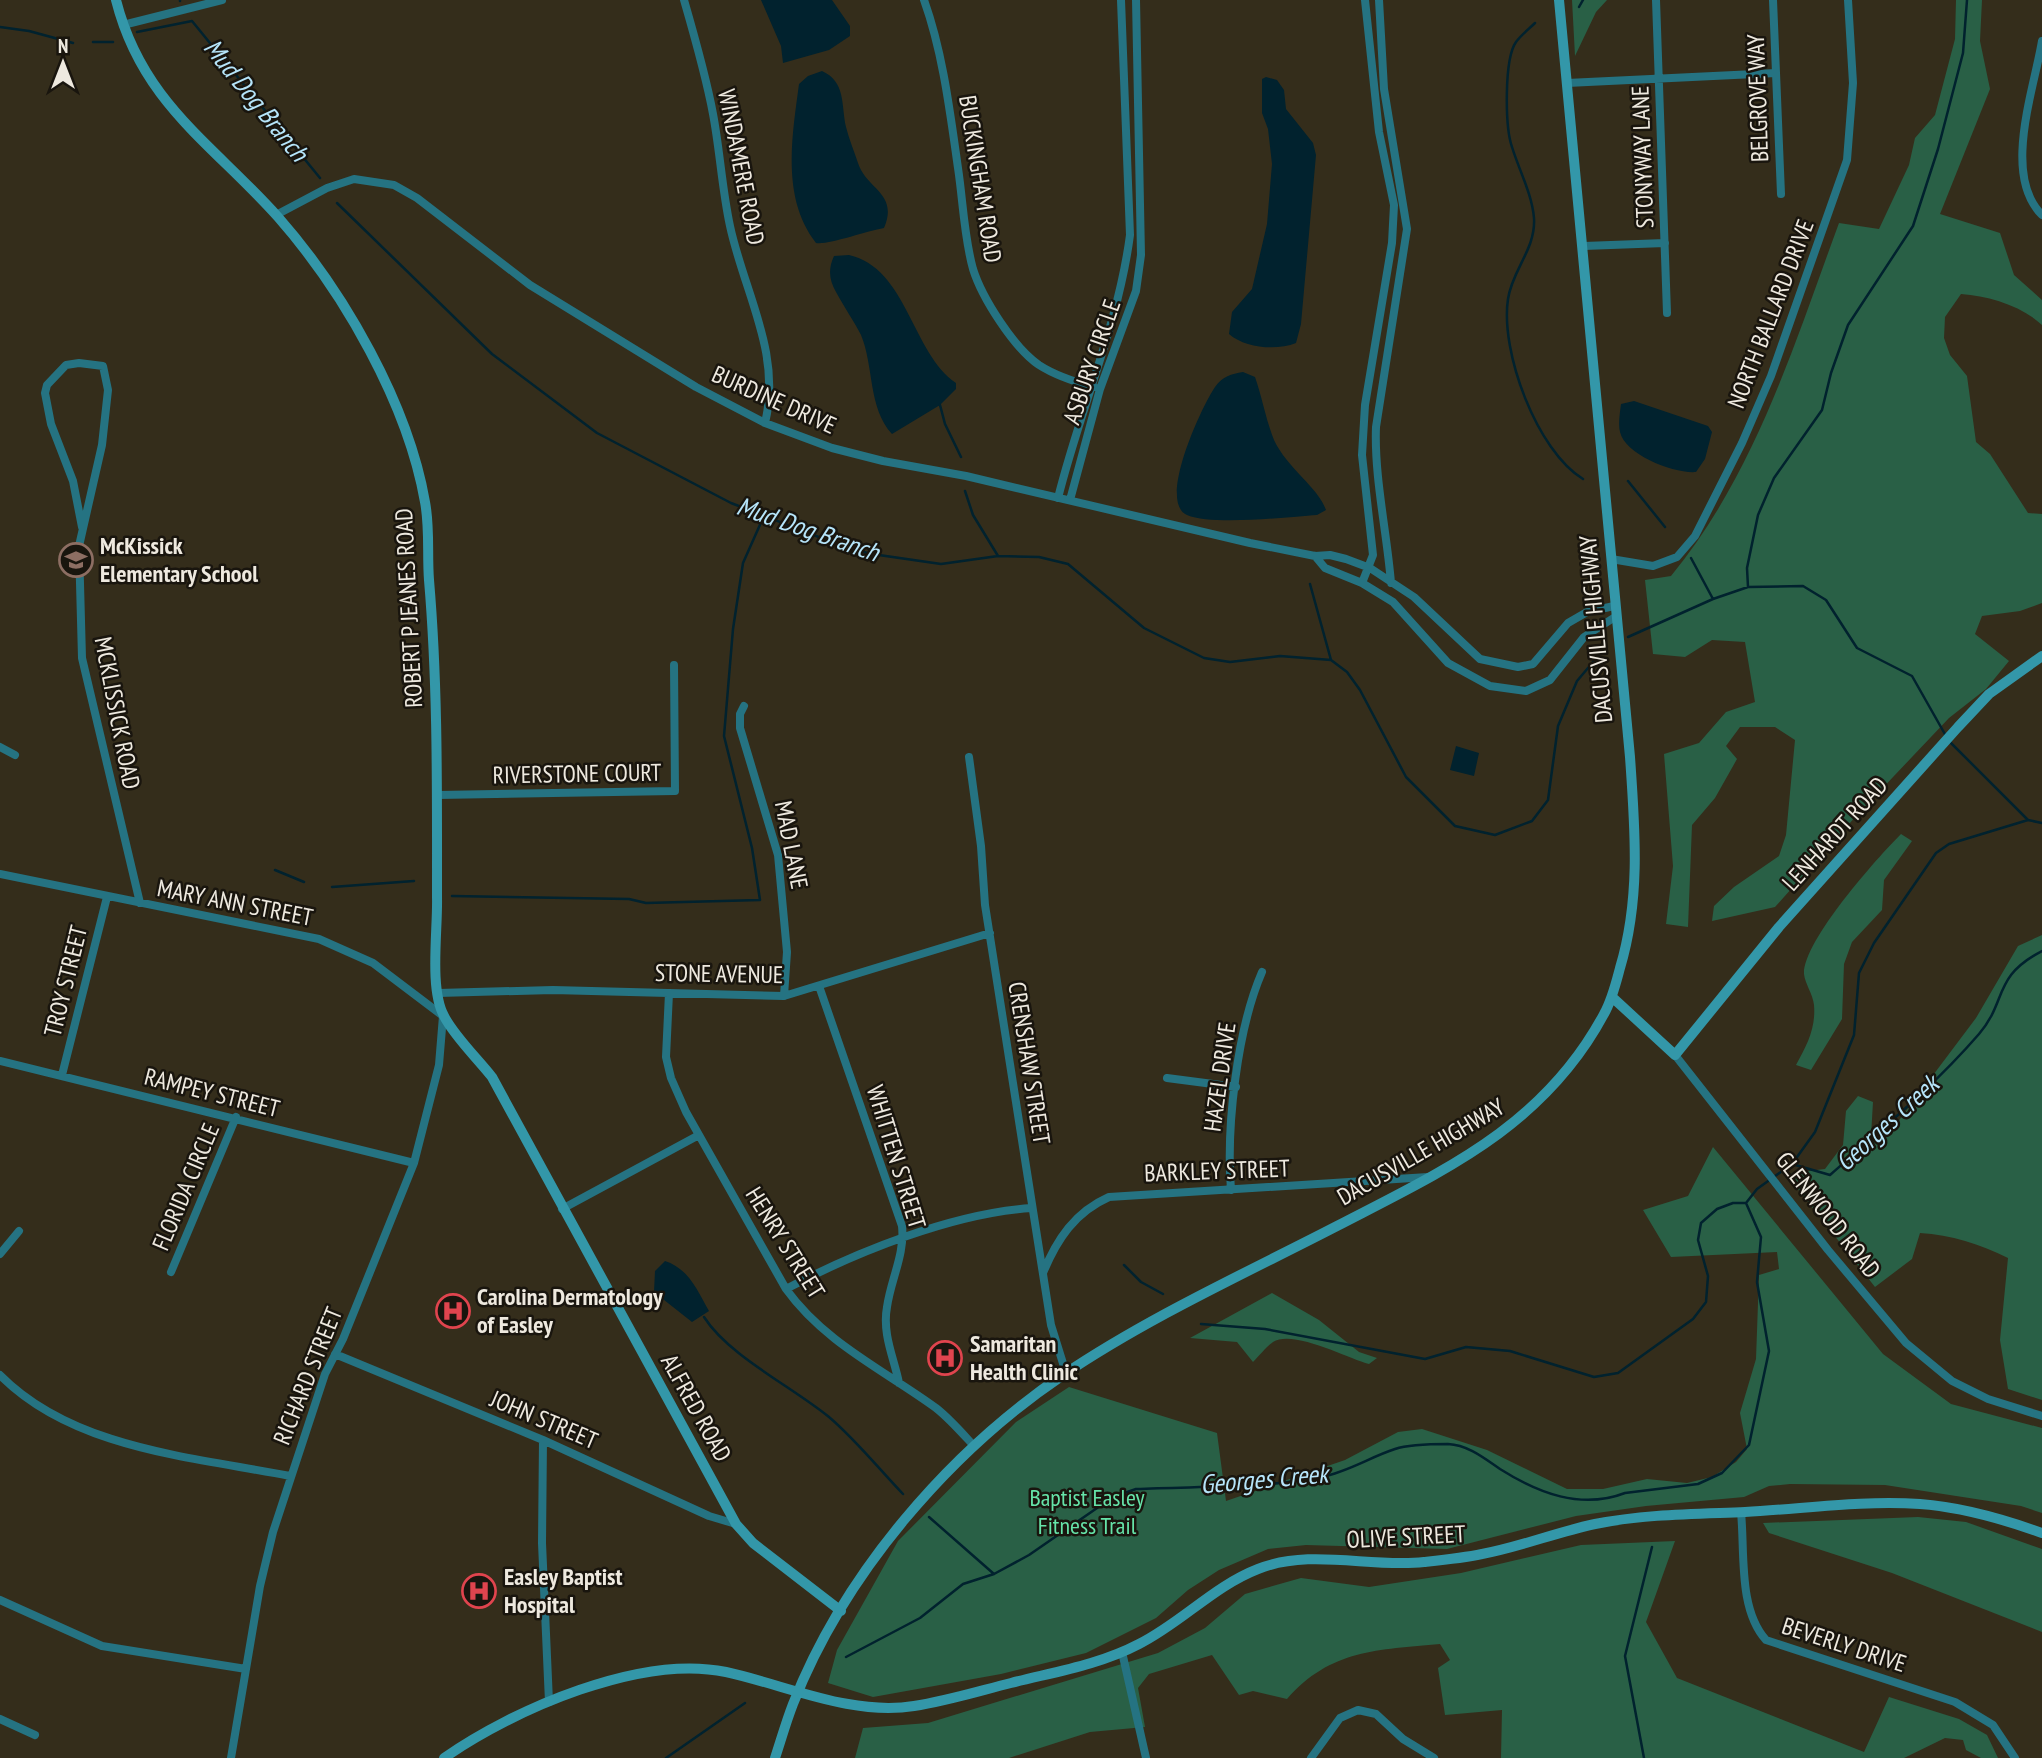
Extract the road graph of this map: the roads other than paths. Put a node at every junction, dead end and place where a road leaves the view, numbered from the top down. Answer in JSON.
{"nodes":[{"id":1,"x":116,"y":0,"type":"edge"},
{"id":2,"x":222,"y":0,"type":"edge"},
{"id":3,"x":684,"y":0,"type":"edge"},
{"id":4,"x":924,"y":0,"type":"edge"},
{"id":5,"x":1121,"y":0,"type":"edge"},
{"id":6,"x":1136,"y":0,"type":"edge"},
{"id":7,"x":1365,"y":0,"type":"edge"},
{"id":8,"x":1379,"y":0,"type":"edge"},
{"id":9,"x":1559,"y":0,"type":"edge"},
{"id":10,"x":1656,"y":0,"type":"edge"},
{"id":11,"x":1773,"y":0,"type":"edge"},
{"id":12,"x":1848,"y":0,"type":"edge"},
{"id":13,"x":123,"y":25,"type":"junction"},
{"id":14,"x":1136,"y":27,"type":"junction"},
{"id":15,"x":1122,"y":28,"type":"junction"},
{"id":16,"x":1382,"y":34,"type":"junction"},
{"id":17,"x":1369,"y":35,"type":"junction"},
{"id":18,"x":2042,"y":41,"type":"edge"},
{"id":19,"x":1776,"y":73,"type":"junction"},
{"id":20,"x":1659,"y":79,"type":"junction"},
{"id":21,"x":1567,"y":83,"type":"junction"},
{"id":22,"x":2032,"y":98,"type":"junction"},
{"id":23,"x":2042,"y":99,"type":"edge"},
{"id":24,"x":1394,"y":142,"type":"junction"},
{"id":25,"x":1381,"y":145,"type":"junction"},
{"id":26,"x":1401,"y":178,"type":"junction"},
{"id":27,"x":1127,"y":179,"type":"junction"},
{"id":28,"x":1139,"y":179,"type":"junction"},
{"id":29,"x":1389,"y":181,"type":"junction"},
{"id":30,"x":1781,"y":194,"type":"dead end"},
{"id":31,"x":276,"y":215,"type":"junction"},
{"id":32,"x":2042,"y":215,"type":"edge"},
{"id":33,"x":1141,"y":234,"type":"junction"},
{"id":34,"x":1130,"y":235,"type":"junction"},
{"id":35,"x":1665,"y":243,"type":"junction"},
{"id":36,"x":1584,"y":246,"type":"junction"},
{"id":37,"x":1391,"y":247,"type":"junction"},
{"id":38,"x":1405,"y":249,"type":"junction"},
{"id":39,"x":1382,"y":297,"type":"junction"},
{"id":40,"x":1397,"y":301,"type":"junction"},
{"id":41,"x":1667,"y":313,"type":"dead end"},
{"id":42,"x":1096,"y":388,"type":"junction"},
{"id":43,"x":1366,"y":400,"type":"junction"},
{"id":44,"x":1380,"y":403,"type":"junction"},
{"id":45,"x":765,"y":423,"type":"junction"},
{"id":46,"x":1362,"y":455,"type":"junction"},
{"id":47,"x":1374,"y":456,"type":"junction"},
{"id":48,"x":1058,"y":498,"type":"junction"},
{"id":49,"x":1070,"y":500,"type":"junction"},
{"id":50,"x":82,"y":527,"type":"junction"},
{"id":51,"x":1315,"y":556,"type":"junction"},
{"id":52,"x":1611,"y":559,"type":"junction"},
{"id":53,"x":1370,"y":568,"type":"junction"},
{"id":54,"x":1362,"y":583,"type":"junction"},
{"id":55,"x":1391,"y":583,"type":"junction"},
{"id":56,"x":1615,"y":611,"type":"junction"},
{"id":57,"x":2042,"y":656,"type":"edge"},
{"id":58,"x":674,"y":665,"type":"dead end"},
{"id":59,"x":744,"y":706,"type":"dead end"},
{"id":60,"x":0,"y":747,"type":"edge"},
{"id":61,"x":15,"y":755,"type":"dead end"},
{"id":62,"x":970,"y":757,"type":"dead end"},
{"id":63,"x":438,"y":795,"type":"junction"},
{"id":64,"x":0,"y":874,"type":"edge"},
{"id":65,"x":107,"y":897,"type":"junction"},
{"id":66,"x":140,"y":903,"type":"junction"},
{"id":67,"x":990,"y":933,"type":"junction"},
{"id":68,"x":1262,"y":972,"type":"dead end"},
{"id":69,"x":819,"y":986,"type":"junction"},
{"id":70,"x":438,"y":993,"type":"junction"},
{"id":71,"x":669,"y":993,"type":"junction"},
{"id":72,"x":784,"y":996,"type":"junction"},
{"id":73,"x":1612,"y":997,"type":"junction"},
{"id":74,"x":443,"y":1016,"type":"junction"},
{"id":75,"x":1675,"y":1055,"type":"junction"},
{"id":76,"x":0,"y":1061,"type":"edge"},
{"id":77,"x":62,"y":1075,"type":"junction"},
{"id":78,"x":1167,"y":1078,"type":"dead end"},
{"id":79,"x":1236,"y":1087,"type":"junction"},
{"id":80,"x":236,"y":1117,"type":"junction"},
{"id":81,"x":699,"y":1135,"type":"junction"},
{"id":82,"x":414,"y":1163,"type":"junction"},
{"id":83,"x":1430,"y":1177,"type":"junction"},
{"id":84,"x":1231,"y":1190,"type":"junction"},
{"id":85,"x":1032,"y":1208,"type":"junction"},
{"id":86,"x":562,"y":1209,"type":"junction"},
{"id":87,"x":19,"y":1231,"type":"dead end"},
{"id":88,"x":903,"y":1240,"type":"junction"},
{"id":89,"x":0,"y":1254,"type":"edge"},
{"id":90,"x":171,"y":1272,"type":"dead end"},
{"id":91,"x":1043,"y":1273,"type":"junction"},
{"id":92,"x":786,"y":1289,"type":"junction"},
{"id":93,"x":335,"y":1354,"type":"junction"},
{"id":94,"x":1066,"y":1373,"type":"junction"},
{"id":95,"x":0,"y":1374,"type":"edge"},
{"id":96,"x":899,"y":1383,"type":"junction"},
{"id":97,"x":2042,"y":1416,"type":"edge"},
{"id":98,"x":543,"y":1440,"type":"junction"},
{"id":99,"x":974,"y":1446,"type":"junction"},
{"id":100,"x":290,"y":1476,"type":"junction"},
{"id":101,"x":1741,"y":1512,"type":"junction"},
{"id":102,"x":736,"y":1524,"type":"junction"},
{"id":103,"x":2042,"y":1533,"type":"edge"},
{"id":104,"x":0,"y":1600,"type":"edge"},
{"id":105,"x":841,"y":1611,"type":"junction"},
{"id":106,"x":1122,"y":1652,"type":"junction"},
{"id":107,"x":246,"y":1669,"type":"junction"},
{"id":108,"x":799,"y":1692,"type":"junction"},
{"id":109,"x":549,"y":1702,"type":"junction"},
{"id":110,"x":0,"y":1719,"type":"edge"},
{"id":111,"x":35,"y":1735,"type":"dead end"},
{"id":112,"x":232,"y":1758,"type":"edge"},
{"id":113,"x":444,"y":1758,"type":"edge"},
{"id":114,"x":775,"y":1758,"type":"edge"},
{"id":115,"x":1146,"y":1758,"type":"edge"},
{"id":116,"x":1311,"y":1758,"type":"edge"},
{"id":117,"x":1434,"y":1758,"type":"edge"},
{"id":118,"x":2015,"y":1758,"type":"edge"}],
"edges":[{"from":1,"to":13,"type":"street","name":"ROBERT P JEANES ROAD"},
{"from":2,"to":13,"type":"street"},
{"from":3,"to":45,"type":"street","name":"WINDAMERE ROAD"},
{"from":4,"to":42,"type":"street","name":"BUCKINGHAM ROAD"},
{"from":5,"to":15,"type":"street","name":"ASBURY CIRCLE"},
{"from":6,"to":14,"type":"street","name":"ASBURY CIRCLE"},
{"from":7,"to":17,"type":"street"},
{"from":8,"to":16,"type":"street"},
{"from":9,"to":21,"type":"street","name":"DACUSVILLE HIGHWAY"},
{"from":10,"to":20,"type":"street","name":"STONYWAY LANE"},
{"from":11,"to":19,"type":"street","name":"BELGROVE WAY"},
{"from":12,"to":52,"type":"street","name":"NORTH BALLARD DRIVE"},
{"from":13,"to":31,"type":"street","name":"ROBERT P JEANES ROAD"},
{"from":14,"to":15,"type":"street"},
{"from":14,"to":28,"type":"street","name":"ASBURY CIRCLE"},
{"from":15,"to":27,"type":"street","name":"ASBURY CIRCLE"},
{"from":16,"to":17,"type":"street"},
{"from":16,"to":24,"type":"street"},
{"from":17,"to":25,"type":"street"},
{"from":18,"to":22,"type":"street"},
{"from":19,"to":20,"type":"street"},
{"from":19,"to":30,"type":"street","name":"BELGROVE WAY"},
{"from":20,"to":21,"type":"street"},
{"from":20,"to":35,"type":"street","name":"STONYWAY LANE"},
{"from":21,"to":36,"type":"street","name":"DACUSVILLE HIGHWAY"},
{"from":22,"to":23,"type":"street"},
{"from":22,"to":32,"type":"street"},
{"from":24,"to":25,"type":"street"},
{"from":24,"to":26,"type":"street"},
{"from":25,"to":29,"type":"street"},
{"from":26,"to":29,"type":"street"},
{"from":26,"to":38,"type":"street"},
{"from":27,"to":28,"type":"street"},
{"from":27,"to":34,"type":"street","name":"ASBURY CIRCLE"},
{"from":28,"to":33,"type":"street","name":"ASBURY CIRCLE"},
{"from":29,"to":37,"type":"street"},
{"from":31,"to":45,"type":"street","name":"BURDINE DRIVE"},
{"from":31,"to":63,"type":"street","name":"ROBERT P JEANES ROAD"},
{"from":33,"to":34,"type":"street"},
{"from":33,"to":42,"type":"street","name":"ASBURY CIRCLE"},
{"from":34,"to":42,"type":"street","name":"ASBURY CIRCLE"},
{"from":35,"to":36,"type":"street"},
{"from":35,"to":41,"type":"street","name":"STONYWAY LANE"},
{"from":36,"to":52,"type":"street","name":"DACUSVILLE HIGHWAY"},
{"from":37,"to":38,"type":"street"},
{"from":37,"to":39,"type":"street"},
{"from":38,"to":40,"type":"street"},
{"from":39,"to":40,"type":"street"},
{"from":39,"to":43,"type":"street"},
{"from":40,"to":44,"type":"street"},
{"from":42,"to":48,"type":"street","name":"ASBURY CIRCLE"},
{"from":42,"to":49,"type":"street","name":"ASBURY CIRCLE"},
{"from":43,"to":44,"type":"street"},
{"from":43,"to":46,"type":"street"},
{"from":44,"to":47,"type":"street"},
{"from":45,"to":48,"type":"street","name":"BURDINE DRIVE"},
{"from":46,"to":47,"type":"street"},
{"from":46,"to":53,"type":"street"},
{"from":47,"to":55,"type":"street"},
{"from":48,"to":49,"type":"street","name":"BURDINE DRIVE"},
{"from":49,"to":51,"type":"street","name":"BURDINE DRIVE"},
{"from":50,"to":50,"type":"street","name":"MCKLISSICK ROAD"},
{"from":50,"to":66,"type":"street","name":"MCKLISSICK ROAD"},
{"from":51,"to":53,"type":"street","name":"BURDINE DRIVE"},
{"from":51,"to":54,"type":"street","name":"BURDINE DRIVE"},
{"from":52,"to":56,"type":"street","name":"DACUSVILLE HIGHWAY"},
{"from":53,"to":54,"type":"street"},
{"from":53,"to":55,"type":"street","name":"BURDINE DRIVE"},
{"from":54,"to":56,"type":"street","name":"BURDINE DRIVE"},
{"from":55,"to":56,"type":"street","name":"BURDINE DRIVE"},
{"from":56,"to":73,"type":"street","name":"DACUSVILLE HIGHWAY"},
{"from":57,"to":75,"type":"street","name":"LENHARDT ROAD"},
{"from":58,"to":63,"type":"street","name":"RIVERSTONE COURT"},
{"from":59,"to":72,"type":"street","name":"MAD LANE"},
{"from":60,"to":61,"type":"street"},
{"from":62,"to":67,"type":"street","name":"CRENSHAW STREET"},
{"from":63,"to":70,"type":"street","name":"ROBERT P JEANES ROAD"},
{"from":64,"to":65,"type":"street","name":"MARY ANN STREET"},
{"from":65,"to":66,"type":"street","name":"MARY ANN STREET"},
{"from":65,"to":77,"type":"street","name":"TROY STREET"},
{"from":66,"to":74,"type":"street","name":"MARY ANN STREET"},
{"from":67,"to":69,"type":"street","name":"STONE AVENUE"},
{"from":67,"to":85,"type":"street","name":"CRENSHAW STREET"},
{"from":68,"to":79,"type":"street","name":"HAZEL DRIVE"},
{"from":69,"to":72,"type":"street","name":"STONE AVENUE"},
{"from":69,"to":88,"type":"street","name":"WHITTEN STREET"},
{"from":70,"to":71,"type":"street","name":"STONE AVENUE"},
{"from":70,"to":74,"type":"street","name":"ROBERT P JEANES ROAD"},
{"from":71,"to":72,"type":"street","name":"STONE AVENUE"},
{"from":71,"to":81,"type":"street","name":"HENRY STREET"},
{"from":73,"to":75,"type":"street","name":"GLENWOOD ROAD"},
{"from":73,"to":83,"type":"street","name":"DACUSVILLE HIGHWAY"},
{"from":74,"to":82,"type":"street","name":"RICHARD STREET"},
{"from":74,"to":86,"type":"street","name":"ALFRED ROAD"},
{"from":75,"to":97,"type":"street","name":"GLENWOOD ROAD"},
{"from":76,"to":77,"type":"street","name":"RAMPEY STREET"},
{"from":77,"to":80,"type":"street","name":"RAMPEY STREET"},
{"from":78,"to":79,"type":"street"},
{"from":79,"to":84,"type":"street","name":"HAZEL DRIVE"},
{"from":80,"to":82,"type":"street","name":"RAMPEY STREET"},
{"from":80,"to":90,"type":"street","name":"FLORIDA CIRCLE"},
{"from":81,"to":86,"type":"street"},
{"from":81,"to":92,"type":"street","name":"HENRY STREET"},
{"from":82,"to":93,"type":"street","name":"RICHARD STREET"},
{"from":83,"to":84,"type":"street","name":"BARKLEY STREET"},
{"from":83,"to":94,"type":"street","name":"DACUSVILLE HIGHWAY"},
{"from":84,"to":91,"type":"street","name":"BARKLEY STREET"},
{"from":85,"to":88,"type":"street"},
{"from":85,"to":91,"type":"street","name":"CRENSHAW STREET"},
{"from":86,"to":102,"type":"street","name":"ALFRED ROAD"},
{"from":87,"to":89,"type":"street"},
{"from":88,"to":92,"type":"street"},
{"from":88,"to":96,"type":"street","name":"WHITTEN STREET"},
{"from":91,"to":94,"type":"street","name":"CRENSHAW STREET"},
{"from":92,"to":96,"type":"street","name":"HENRY STREET"},
{"from":93,"to":98,"type":"street","name":"JOHN STREET"},
{"from":93,"to":100,"type":"street","name":"RICHARD STREET"},
{"from":94,"to":99,"type":"street","name":"DACUSVILLE HIGHWAY"},
{"from":95,"to":100,"type":"street"},
{"from":96,"to":99,"type":"street","name":"HENRY STREET"},
{"from":98,"to":102,"type":"street","name":"JOHN STREET"},
{"from":98,"to":109,"type":"street"},
{"from":99,"to":105,"type":"street","name":"DACUSVILLE HIGHWAY"},
{"from":100,"to":107,"type":"street","name":"RICHARD STREET"},
{"from":101,"to":103,"type":"street","name":"OLIVE STREET"},
{"from":101,"to":106,"type":"street","name":"OLIVE STREET"},
{"from":101,"to":118,"type":"street","name":"BEVERLY DRIVE"},
{"from":102,"to":105,"type":"street","name":"ALFRED ROAD"},
{"from":104,"to":107,"type":"street"},
{"from":105,"to":108,"type":"street","name":"DACUSVILLE HIGHWAY"},
{"from":106,"to":108,"type":"street","name":"OLIVE STREET"},
{"from":106,"to":115,"type":"street"},
{"from":107,"to":112,"type":"street","name":"RICHARD STREET"},
{"from":108,"to":109,"type":"street","name":"OLIVE STREET"},
{"from":108,"to":114,"type":"street","name":"DACUSVILLE HIGHWAY"},
{"from":109,"to":113,"type":"street","name":"OLIVE STREET"},
{"from":110,"to":111,"type":"street"},
{"from":116,"to":117,"type":"street"}]}
